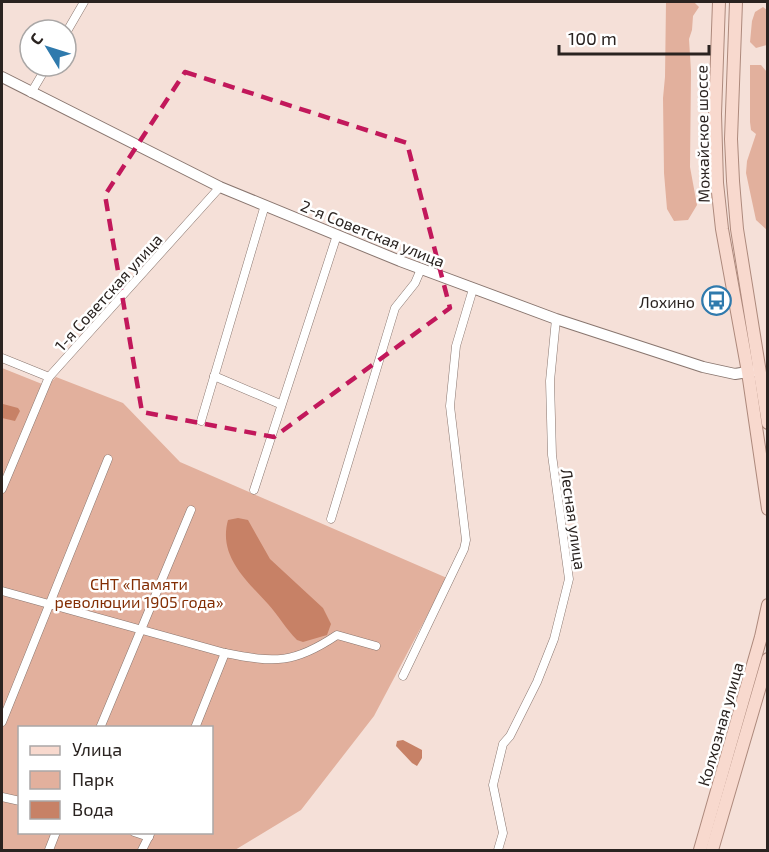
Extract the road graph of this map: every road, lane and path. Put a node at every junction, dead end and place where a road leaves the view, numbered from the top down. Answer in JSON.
{"nodes":[{"id":1,"x":84,"y":2,"type":"edge"},
{"id":2,"x":719,"y":2,"type":"edge"},
{"id":3,"x":736,"y":2,"type":"edge"},
{"id":4,"x":75,"y":18,"type":"edge"},
{"id":5,"x":2,"y":77,"type":"edge"},
{"id":6,"x":40,"y":78,"type":"edge"},
{"id":7,"x":32,"y":93,"type":"junction"},
{"id":8,"x":220,"y":186,"type":"junction"},
{"id":9,"x":265,"y":205,"type":"junction"},
{"id":10,"x":337,"y":235,"type":"junction"},
{"id":11,"x":421,"y":269,"type":"junction"},
{"id":12,"x":473,"y":289,"type":"junction"},
{"id":13,"x":556,"y":319,"type":"junction"},
{"id":14,"x":2,"y":358,"type":"edge"},
{"id":15,"x":754,"y":371,"type":"junction"},
{"id":16,"x":214,"y":376,"type":"junction"},
{"id":17,"x":50,"y":377,"type":"junction"},
{"id":18,"x":280,"y":404,"type":"junction"},
{"id":19,"x":201,"y":421,"type":"dead end"},
{"id":20,"x":768,"y":423,"type":"edge"},
{"id":21,"x":108,"y":459,"type":"dead end"},
{"id":22,"x":2,"y":489,"type":"edge"},
{"id":23,"x":254,"y":490,"type":"dead end"},
{"id":24,"x":768,"y":509,"type":"edge"},
{"id":25,"x":191,"y":510,"type":"dead end"},
{"id":26,"x":331,"y":519,"type":"dead end"},
{"id":27,"x":2,"y":591,"type":"edge"},
{"id":28,"x":50,"y":605,"type":"junction"},
{"id":29,"x":768,"y":605,"type":"edge"},
{"id":30,"x":140,"y":630,"type":"junction"},
{"id":31,"x":376,"y":646,"type":"dead end"},
{"id":32,"x":225,"y":653,"type":"junction"},
{"id":33,"x":768,"y":659,"type":"edge"},
{"id":34,"x":403,"y":676,"type":"dead end"},
{"id":35,"x":2,"y":722,"type":"edge"},
{"id":36,"x":100,"y":726,"type":"edge"},
{"id":37,"x":196,"y":726,"type":"edge"},
{"id":38,"x":2,"y":797,"type":"edge"},
{"id":39,"x":18,"y":801,"type":"edge"},
{"id":40,"x":55,"y":834,"type":"edge"},
{"id":41,"x":150,"y":835,"type":"edge"},
{"id":42,"x":49,"y":850,"type":"edge"},
{"id":43,"x":142,"y":850,"type":"edge"},
{"id":44,"x":498,"y":850,"type":"edge"},
{"id":45,"x":700,"y":850,"type":"edge"},
{"id":46,"x":712,"y":850,"type":"edge"}],
"edges":[{"from":1,"to":4,"type":"street"},
{"from":2,"to":15,"type":"main road","name":"Можайское шоссе"},
{"from":3,"to":15,"type":"main road","name":"Можайское шоссе"},
{"from":5,"to":7,"type":"street","name":"2-я Советская улица"},
{"from":6,"to":7,"type":"street"},
{"from":7,"to":8,"type":"street","name":"2-я Советская улица"},
{"from":8,"to":9,"type":"street","name":"2-я Советская улица"},
{"from":8,"to":17,"type":"street","name":"1-я Советская улица"},
{"from":9,"to":10,"type":"street","name":"2-я Советская улица"},
{"from":9,"to":16,"type":"street"},
{"from":10,"to":11,"type":"street","name":"2-я Советская улица"},
{"from":10,"to":18,"type":"street"},
{"from":11,"to":12,"type":"street","name":"2-я Советская улица"},
{"from":11,"to":26,"type":"street"},
{"from":12,"to":13,"type":"street","name":"2-я Советская улица"},
{"from":12,"to":34,"type":"street"},
{"from":13,"to":15,"type":"street","name":"2-я Советская улица"},
{"from":13,"to":44,"type":"street","name":"Лесная улица"},
{"from":14,"to":17,"type":"street"},
{"from":15,"to":20,"type":"main road"},
{"from":15,"to":24,"type":"main road"},
{"from":16,"to":18,"type":"street"},
{"from":16,"to":19,"type":"street"},
{"from":17,"to":22,"type":"street","name":"1-я Советская улица"},
{"from":18,"to":23,"type":"street"},
{"from":21,"to":28,"type":"street"},
{"from":25,"to":30,"type":"street"},
{"from":27,"to":28,"type":"street"},
{"from":28,"to":30,"type":"street"},
{"from":28,"to":35,"type":"street"},
{"from":29,"to":45,"type":"main road","name":"Колхозная улица"},
{"from":30,"to":32,"type":"street"},
{"from":30,"to":36,"type":"street"},
{"from":31,"to":32,"type":"street"},
{"from":32,"to":37,"type":"street"},
{"from":33,"to":46,"type":"main road","name":"Колхозная улица"},
{"from":38,"to":39,"type":"street"},
{"from":40,"to":42,"type":"street"},
{"from":41,"to":43,"type":"street"}]}
